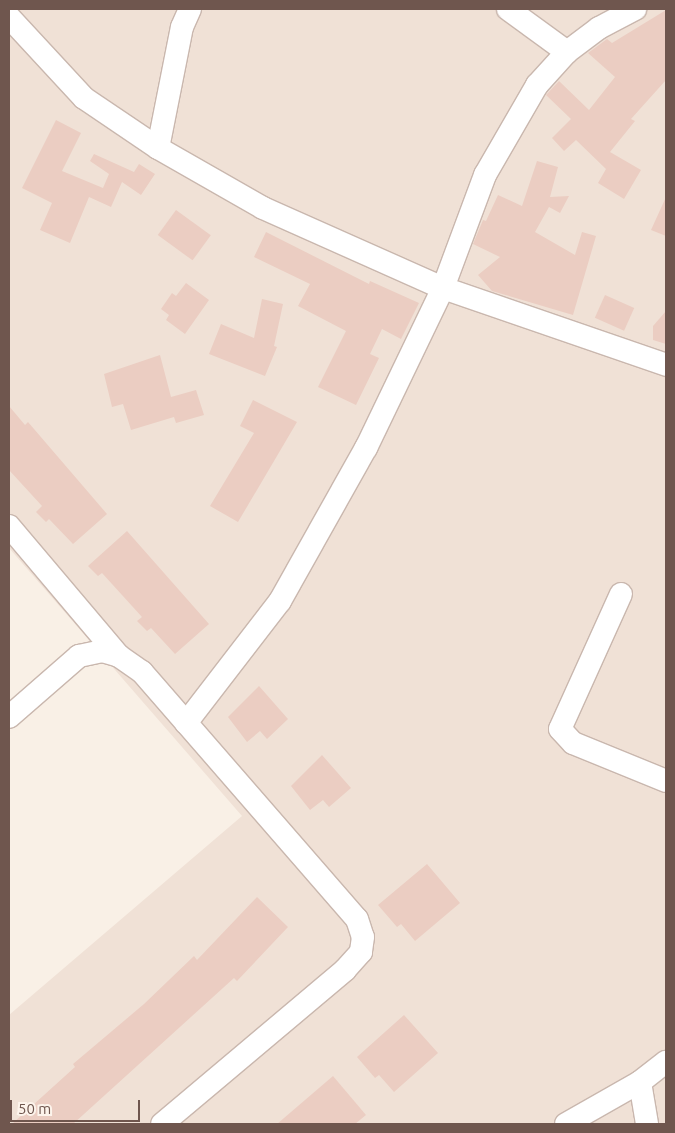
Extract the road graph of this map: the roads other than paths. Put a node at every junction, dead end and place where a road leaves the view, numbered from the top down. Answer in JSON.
{"nodes":[{"id":1,"x":190,"y":9,"type":"edge"},
{"id":2,"x":508,"y":9,"type":"edge"},
{"id":3,"x":635,"y":9,"type":"edge"},
{"id":4,"x":9,"y":17,"type":"edge"},
{"id":5,"x":567,"y":52,"type":"junction"},
{"id":6,"x":158,"y":148,"type":"junction"},
{"id":7,"x":443,"y":288,"type":"junction"},
{"id":8,"x":666,"y":365,"type":"edge"},
{"id":9,"x":9,"y":526,"type":"edge"},
{"id":10,"x":621,"y":594,"type":"dead end"},
{"id":11,"x":119,"y":656,"type":"junction"},
{"id":12,"x":9,"y":717,"type":"edge"},
{"id":13,"x":186,"y":723,"type":"junction"},
{"id":14,"x":666,"y":781,"type":"edge"},
{"id":15,"x":666,"y":1062,"type":"edge"},
{"id":16,"x":640,"y":1082,"type":"junction"},
{"id":17,"x":162,"y":1124,"type":"edge"},
{"id":18,"x":566,"y":1124,"type":"edge"},
{"id":19,"x":647,"y":1124,"type":"edge"}],
"edges":[{"from":1,"to":6,"type":"street"},
{"from":2,"to":5,"type":"street"},
{"from":3,"to":5,"type":"street"},
{"from":4,"to":6,"type":"street"},
{"from":5,"to":7,"type":"street"},
{"from":6,"to":7,"type":"street"},
{"from":7,"to":8,"type":"street"},
{"from":7,"to":13,"type":"street"},
{"from":9,"to":11,"type":"street"},
{"from":10,"to":14,"type":"street"},
{"from":11,"to":12,"type":"street"},
{"from":11,"to":13,"type":"street"},
{"from":13,"to":17,"type":"street"},
{"from":15,"to":16,"type":"street"},
{"from":16,"to":18,"type":"street"},
{"from":16,"to":19,"type":"street"}]}
